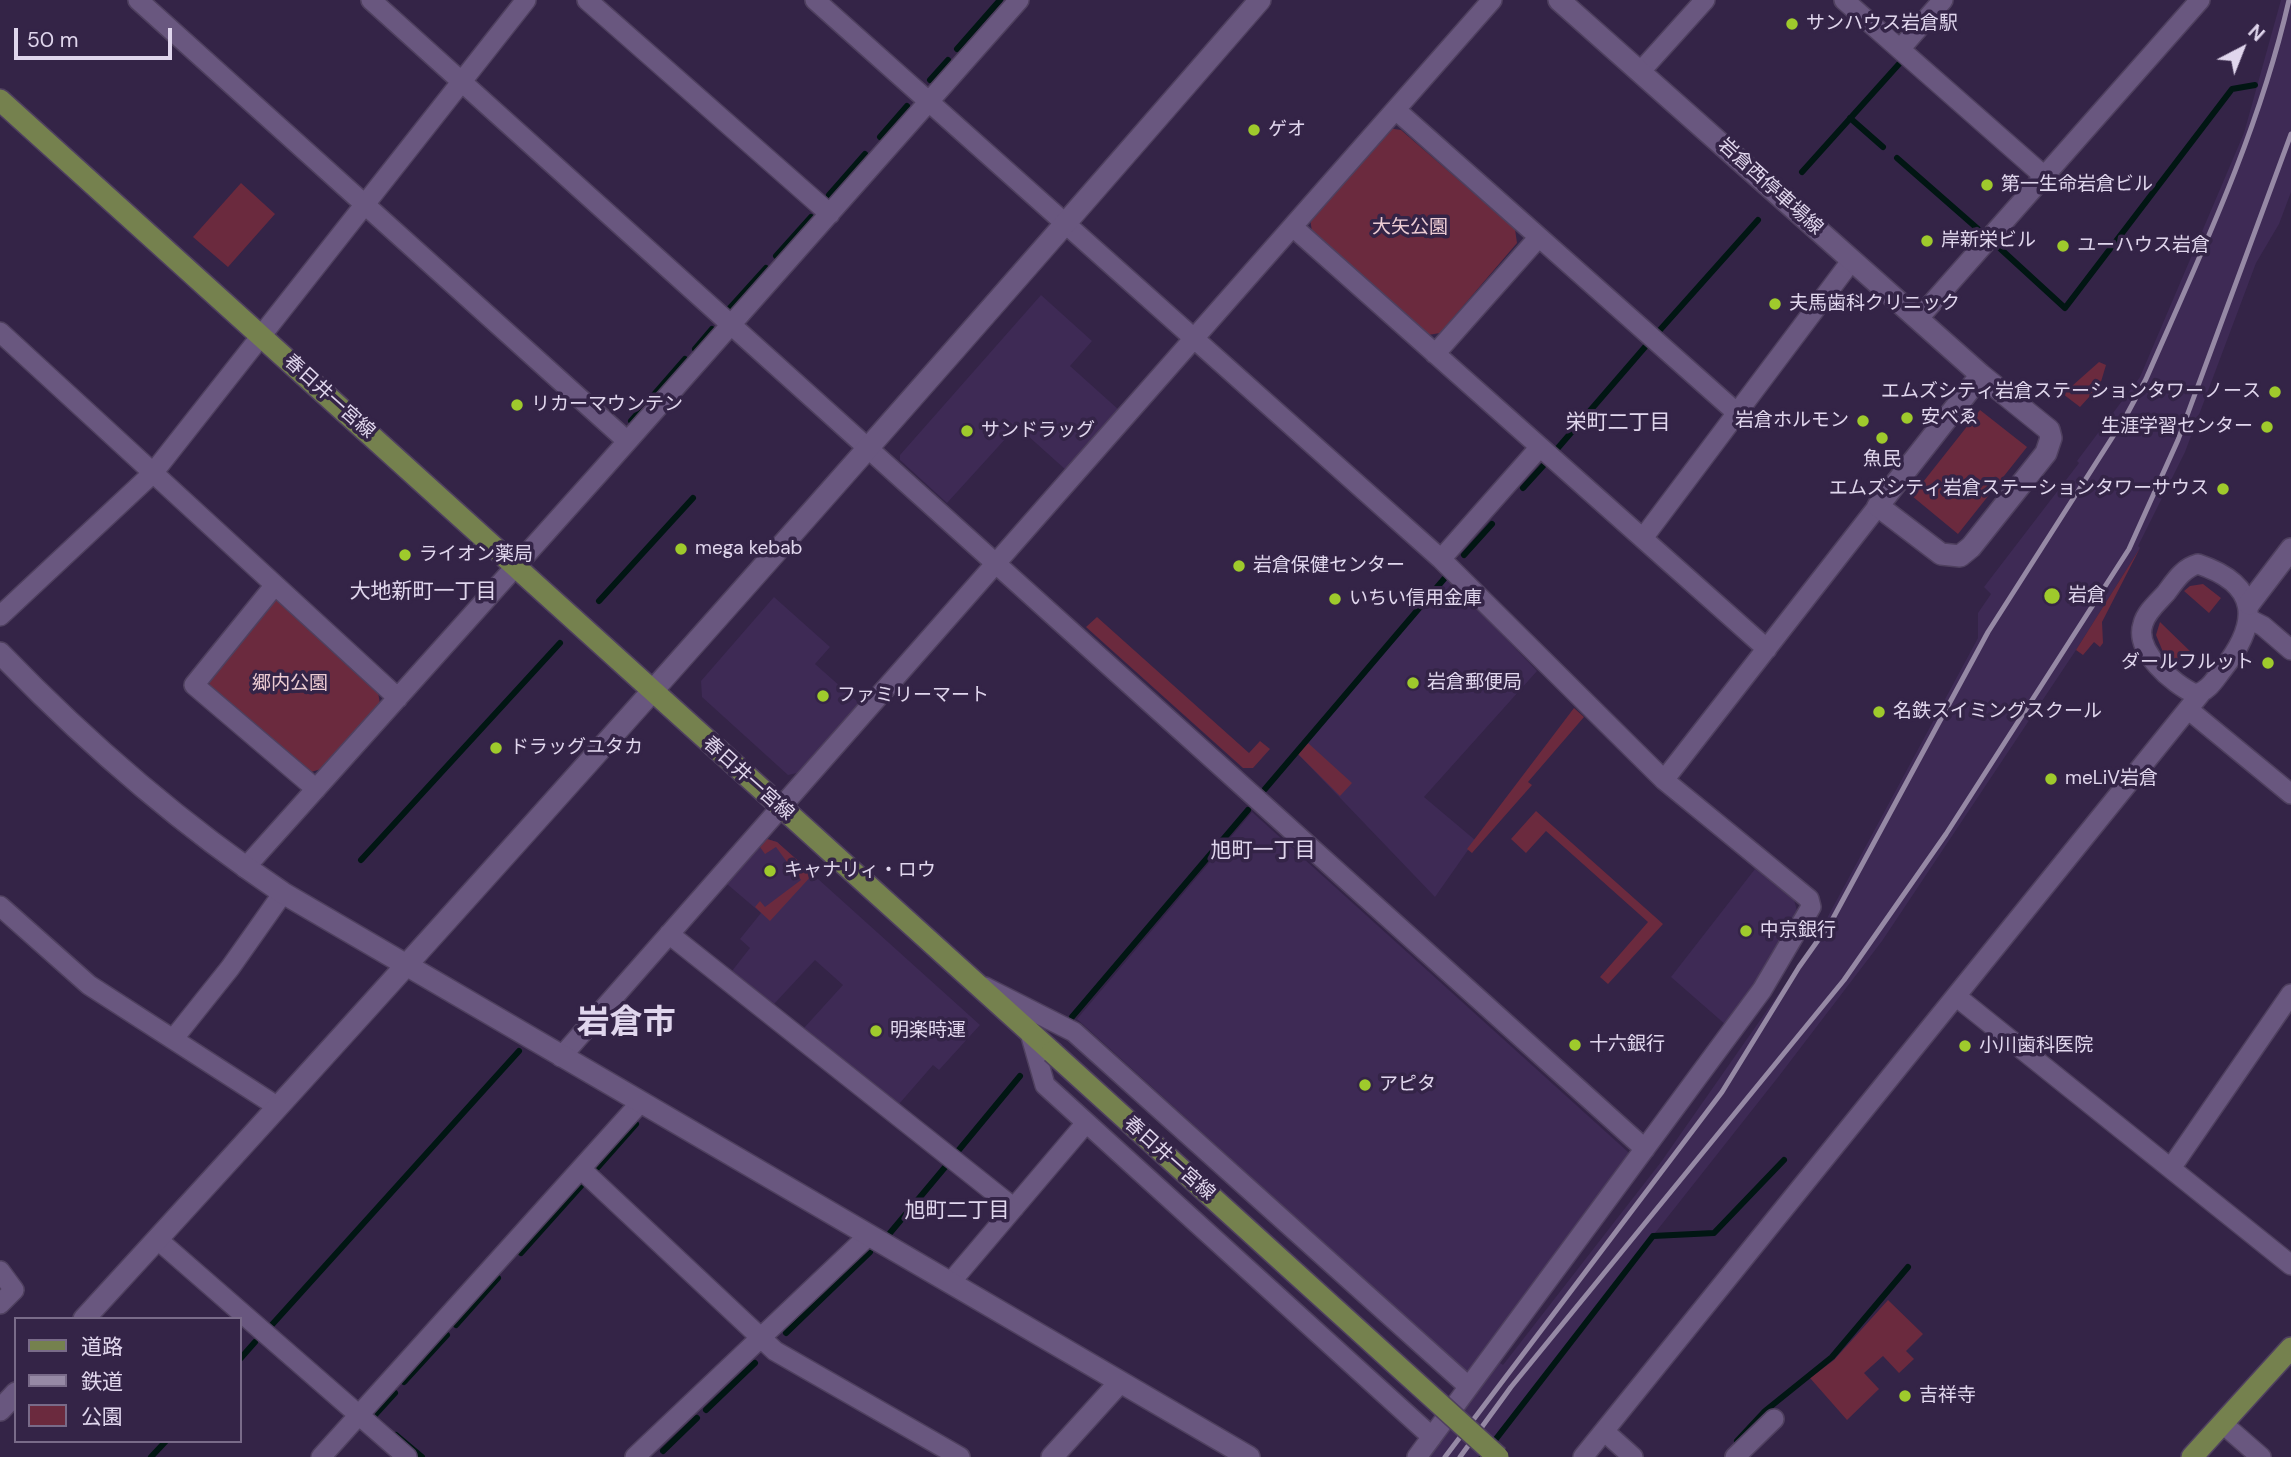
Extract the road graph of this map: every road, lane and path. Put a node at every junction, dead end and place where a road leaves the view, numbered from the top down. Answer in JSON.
{"nodes":[{"id":1,"x":138,"y":0,"type":"edge"},
{"id":2,"x":370,"y":0,"type":"edge"},
{"id":3,"x":526,"y":0,"type":"edge"},
{"id":4,"x":587,"y":0,"type":"edge"},
{"id":5,"x":815,"y":0,"type":"edge"},
{"id":6,"x":1019,"y":0,"type":"edge"},
{"id":7,"x":1260,"y":0,"type":"edge"},
{"id":8,"x":1492,"y":0,"type":"edge"},
{"id":9,"x":1559,"y":0,"type":"edge"},
{"id":10,"x":1705,"y":0,"type":"edge"},
{"id":11,"x":1844,"y":0,"type":"edge"},
{"id":12,"x":1943,"y":0,"type":"edge"},
{"id":13,"x":2200,"y":0,"type":"edge"},
{"id":14,"x":1900,"y":49,"type":"junction"},
{"id":15,"x":1640,"y":72,"type":"junction"},
{"id":16,"x":462,"y":82,"type":"junction"},
{"id":17,"x":0,"y":100,"type":"edge"},
{"id":18,"x":929,"y":102,"type":"junction"},
{"id":19,"x":1395,"y":110,"type":"junction"},
{"id":20,"x":2043,"y":176,"type":"junction"},
{"id":21,"x":366,"y":205,"type":"junction"},
{"id":22,"x":830,"y":214,"type":"junction"},
{"id":23,"x":1066,"y":223,"type":"junction"},
{"id":24,"x":1293,"y":227,"type":"junction"},
{"id":25,"x":1539,"y":237,"type":"junction"},
{"id":26,"x":1852,"y":260,"type":"junction"},
{"id":27,"x":1918,"y":319,"type":"junction"},
{"id":28,"x":732,"y":327,"type":"junction"},
{"id":29,"x":0,"y":332,"type":"edge"},
{"id":30,"x":263,"y":337,"type":"junction"},
{"id":31,"x":1194,"y":339,"type":"junction"},
{"id":32,"x":1435,"y":354,"type":"junction"},
{"id":33,"x":1981,"y":375,"type":"junction"},
{"id":34,"x":1737,"y":413,"type":"junction"},
{"id":35,"x":626,"y":440,"type":"junction"},
{"id":36,"x":1540,"y":447,"type":"junction"},
{"id":37,"x":868,"y":448,"type":"junction"},
{"id":38,"x":153,"y":473,"type":"junction"},
{"id":39,"x":1878,"y":506,"type":"junction"},
{"id":40,"x":1643,"y":538,"type":"junction"},
{"id":41,"x":2291,"y":549,"type":"edge"},
{"id":42,"x":1441,"y":559,"type":"junction"},
{"id":43,"x":996,"y":564,"type":"junction"},
{"id":44,"x":516,"y":568,"type":"junction"},
{"id":45,"x":275,"y":585,"type":"junction"},
{"id":46,"x":2249,"y":611,"type":"junction"},
{"id":47,"x":0,"y":617,"type":"edge"},
{"id":48,"x":1767,"y":649,"type":"junction"},
{"id":49,"x":2291,"y":650,"type":"edge"},
{"id":50,"x":0,"y":653,"type":"edge"},
{"id":51,"x":650,"y":690,"type":"junction"},
{"id":52,"x":2202,"y":694,"type":"junction"},
{"id":53,"x":398,"y":698,"type":"junction"},
{"id":54,"x":2189,"y":710,"type":"junction"},
{"id":55,"x":1664,"y":780,"type":"junction"},
{"id":56,"x":316,"y":789,"type":"junction"},
{"id":57,"x":2291,"y":794,"type":"edge"},
{"id":58,"x":781,"y":808,"type":"junction"},
{"id":59,"x":244,"y":867,"type":"junction"},
{"id":60,"x":283,"y":893,"type":"junction"},
{"id":61,"x":0,"y":906,"type":"edge"},
{"id":62,"x":669,"y":934,"type":"junction"},
{"id":63,"x":404,"y":965,"type":"junction"},
{"id":64,"x":972,"y":980,"type":"junction"},
{"id":65,"x":2291,"y":994,"type":"edge"},
{"id":66,"x":1957,"y":996,"type":"junction"},
{"id":67,"x":1030,"y":1033,"type":"junction"},
{"id":68,"x":174,"y":1038,"type":"junction"},
{"id":69,"x":561,"y":1057,"type":"junction"},
{"id":70,"x":640,"y":1103,"type":"junction"},
{"id":71,"x":278,"y":1107,"type":"junction"},
{"id":72,"x":1086,"y":1123,"type":"junction"},
{"id":73,"x":1645,"y":1149,"type":"junction"},
{"id":74,"x":2171,"y":1168,"type":"junction"},
{"id":75,"x":581,"y":1169,"type":"junction"},
{"id":76,"x":1014,"y":1208,"type":"junction"},
{"id":77,"x":869,"y":1236,"type":"junction"},
{"id":78,"x":157,"y":1240,"type":"junction"},
{"id":79,"x":2291,"y":1265,"type":"edge"},
{"id":80,"x":0,"y":1271,"type":"edge"},
{"id":81,"x":950,"y":1283,"type":"junction"},
{"id":82,"x":0,"y":1304,"type":"edge"},
{"id":83,"x":85,"y":1317,"type":"edge"},
{"id":84,"x":759,"y":1339,"type":"junction"},
{"id":85,"x":2291,"y":1349,"type":"edge"},
{"id":86,"x":1120,"y":1382,"type":"junction"},
{"id":87,"x":1469,"y":1387,"type":"junction"},
{"id":88,"x":14,"y":1394,"type":"edge"},
{"id":89,"x":0,"y":1410,"type":"edge"},
{"id":90,"x":358,"y":1416,"type":"junction"},
{"id":91,"x":1774,"y":1419,"type":"dead end"},
{"id":92,"x":2222,"y":1423,"type":"junction"},
{"id":93,"x":1604,"y":1431,"type":"junction"},
{"id":94,"x":1432,"y":1437,"type":"junction"},
{"id":95,"x":321,"y":1457,"type":"edge"},
{"id":96,"x":407,"y":1457,"type":"edge"},
{"id":97,"x":636,"y":1457,"type":"edge"},
{"id":98,"x":960,"y":1457,"type":"edge"},
{"id":99,"x":1052,"y":1457,"type":"edge"},
{"id":100,"x":1249,"y":1457,"type":"edge"},
{"id":101,"x":1417,"y":1457,"type":"edge"},
{"id":102,"x":1498,"y":1457,"type":"edge"},
{"id":103,"x":1583,"y":1457,"type":"edge"},
{"id":104,"x":1633,"y":1457,"type":"edge"},
{"id":105,"x":1735,"y":1457,"type":"edge"},
{"id":106,"x":2192,"y":1457,"type":"edge"},
{"id":107,"x":2261,"y":1457,"type":"edge"}],
"edges":[{"from":1,"to":21,"type":"street"},
{"from":2,"to":16,"type":"street"},
{"from":3,"to":16,"type":"street"},
{"from":4,"to":22,"type":"street"},
{"from":5,"to":18,"type":"street"},
{"from":6,"to":18,"type":"street"},
{"from":7,"to":23,"type":"street"},
{"from":8,"to":19,"type":"street"},
{"from":9,"to":15,"type":"street","name":"岩倉西停車場線"},
{"from":10,"to":15,"type":"street"},
{"from":11,"to":14,"type":"street"},
{"from":12,"to":14,"type":"street"},
{"from":13,"to":20,"type":"street"},
{"from":14,"to":20,"type":"street"},
{"from":15,"to":26,"type":"street","name":"岩倉西停車場線"},
{"from":16,"to":21,"type":"street"},
{"from":16,"to":28,"type":"street"},
{"from":17,"to":30,"type":"main road","name":"春日井一宮線"},
{"from":18,"to":22,"type":"street"},
{"from":18,"to":23,"type":"street"},
{"from":19,"to":24,"type":"street"},
{"from":19,"to":25,"type":"street"},
{"from":20,"to":27,"type":"street"},
{"from":21,"to":30,"type":"street"},
{"from":21,"to":35,"type":"street"},
{"from":22,"to":28,"type":"street"},
{"from":23,"to":31,"type":"street"},
{"from":23,"to":37,"type":"street"},
{"from":24,"to":31,"type":"street"},
{"from":24,"to":32,"type":"street"},
{"from":25,"to":32,"type":"street"},
{"from":25,"to":34,"type":"street"},
{"from":26,"to":27,"type":"street","name":"岩倉西停車場線"},
{"from":26,"to":34,"type":"street"},
{"from":27,"to":33,"type":"street","name":"岩倉西停車場線"},
{"from":28,"to":35,"type":"street"},
{"from":28,"to":37,"type":"street"},
{"from":29,"to":38,"type":"street"},
{"from":30,"to":38,"type":"street"},
{"from":30,"to":44,"type":"main road","name":"春日井一宮線"},
{"from":31,"to":42,"type":"street"},
{"from":31,"to":43,"type":"street"},
{"from":32,"to":36,"type":"street"},
{"from":33,"to":39,"type":"street"},
{"from":33,"to":39,"type":"street","name":"岩倉西停車場線"},
{"from":34,"to":40,"type":"street"},
{"from":35,"to":44,"type":"street"},
{"from":36,"to":40,"type":"street"},
{"from":36,"to":42,"type":"street"},
{"from":37,"to":43,"type":"street"},
{"from":37,"to":51,"type":"street"},
{"from":38,"to":45,"type":"street"},
{"from":38,"to":47,"type":"street"},
{"from":39,"to":48,"type":"street"},
{"from":40,"to":48,"type":"street"},
{"from":41,"to":46,"type":"street"},
{"from":42,"to":55,"type":"street"},
{"from":43,"to":58,"type":"street"},
{"from":43,"to":73,"type":"street"},
{"from":44,"to":51,"type":"main road","name":"春日井一宮線"},
{"from":44,"to":53,"type":"street"},
{"from":45,"to":53,"type":"street"},
{"from":45,"to":56,"type":"street"},
{"from":46,"to":49,"type":"street"},
{"from":46,"to":52,"type":"street"},
{"from":46,"to":52,"type":"street"},
{"from":48,"to":55,"type":"street"},
{"from":50,"to":59,"type":"street"},
{"from":51,"to":58,"type":"main road","name":"春日井一宮線"},
{"from":51,"to":63,"type":"street"},
{"from":52,"to":54,"type":"street"},
{"from":53,"to":56,"type":"street"},
{"from":54,"to":57,"type":"street"},
{"from":54,"to":66,"type":"street"},
{"from":55,"to":73,"type":"street"},
{"from":56,"to":59,"type":"street"},
{"from":58,"to":62,"type":"street"},
{"from":58,"to":64,"type":"main road","name":"春日井一宮線"},
{"from":59,"to":60,"type":"street"},
{"from":60,"to":63,"type":"street"},
{"from":60,"to":68,"type":"street"},
{"from":61,"to":68,"type":"street"},
{"from":62,"to":69,"type":"street"},
{"from":62,"to":76,"type":"street"},
{"from":63,"to":69,"type":"street"},
{"from":63,"to":71,"type":"street"},
{"from":64,"to":67,"type":"main road","name":"春日井一宮線"},
{"from":64,"to":87,"type":"street"},
{"from":65,"to":74,"type":"street"},
{"from":66,"to":74,"type":"street"},
{"from":66,"to":93,"type":"street"},
{"from":67,"to":72,"type":"street"},
{"from":67,"to":102,"type":"main road","name":"春日井一宮線","bridge":true},
{"from":68,"to":71,"type":"street"},
{"from":69,"to":70,"type":"street"},
{"from":70,"to":75,"type":"street"},
{"from":70,"to":77,"type":"street"},
{"from":71,"to":78,"type":"street"},
{"from":72,"to":76,"type":"street"},
{"from":72,"to":94,"type":"street"},
{"from":73,"to":87,"type":"street"},
{"from":74,"to":79,"type":"street"},
{"from":75,"to":84,"type":"street"},
{"from":75,"to":90,"type":"street"},
{"from":76,"to":81,"type":"street"},
{"from":77,"to":81,"type":"street"},
{"from":77,"to":84,"type":"street"},
{"from":78,"to":83,"type":"street"},
{"from":78,"to":90,"type":"street"},
{"from":80,"to":82,"type":"street"},
{"from":81,"to":86,"type":"street"},
{"from":84,"to":97,"type":"street"},
{"from":84,"to":98,"type":"street"},
{"from":85,"to":92,"type":"main road"},
{"from":86,"to":99,"type":"street"},
{"from":86,"to":100,"type":"street"},
{"from":87,"to":94,"type":"street"},
{"from":88,"to":89,"type":"street"},
{"from":90,"to":95,"type":"street"},
{"from":90,"to":96,"type":"street"},
{"from":91,"to":105,"type":"street"},
{"from":92,"to":106,"type":"main road"},
{"from":92,"to":107,"type":"street"},
{"from":93,"to":103,"type":"street"},
{"from":93,"to":104,"type":"street"},
{"from":94,"to":101,"type":"street"}]}
